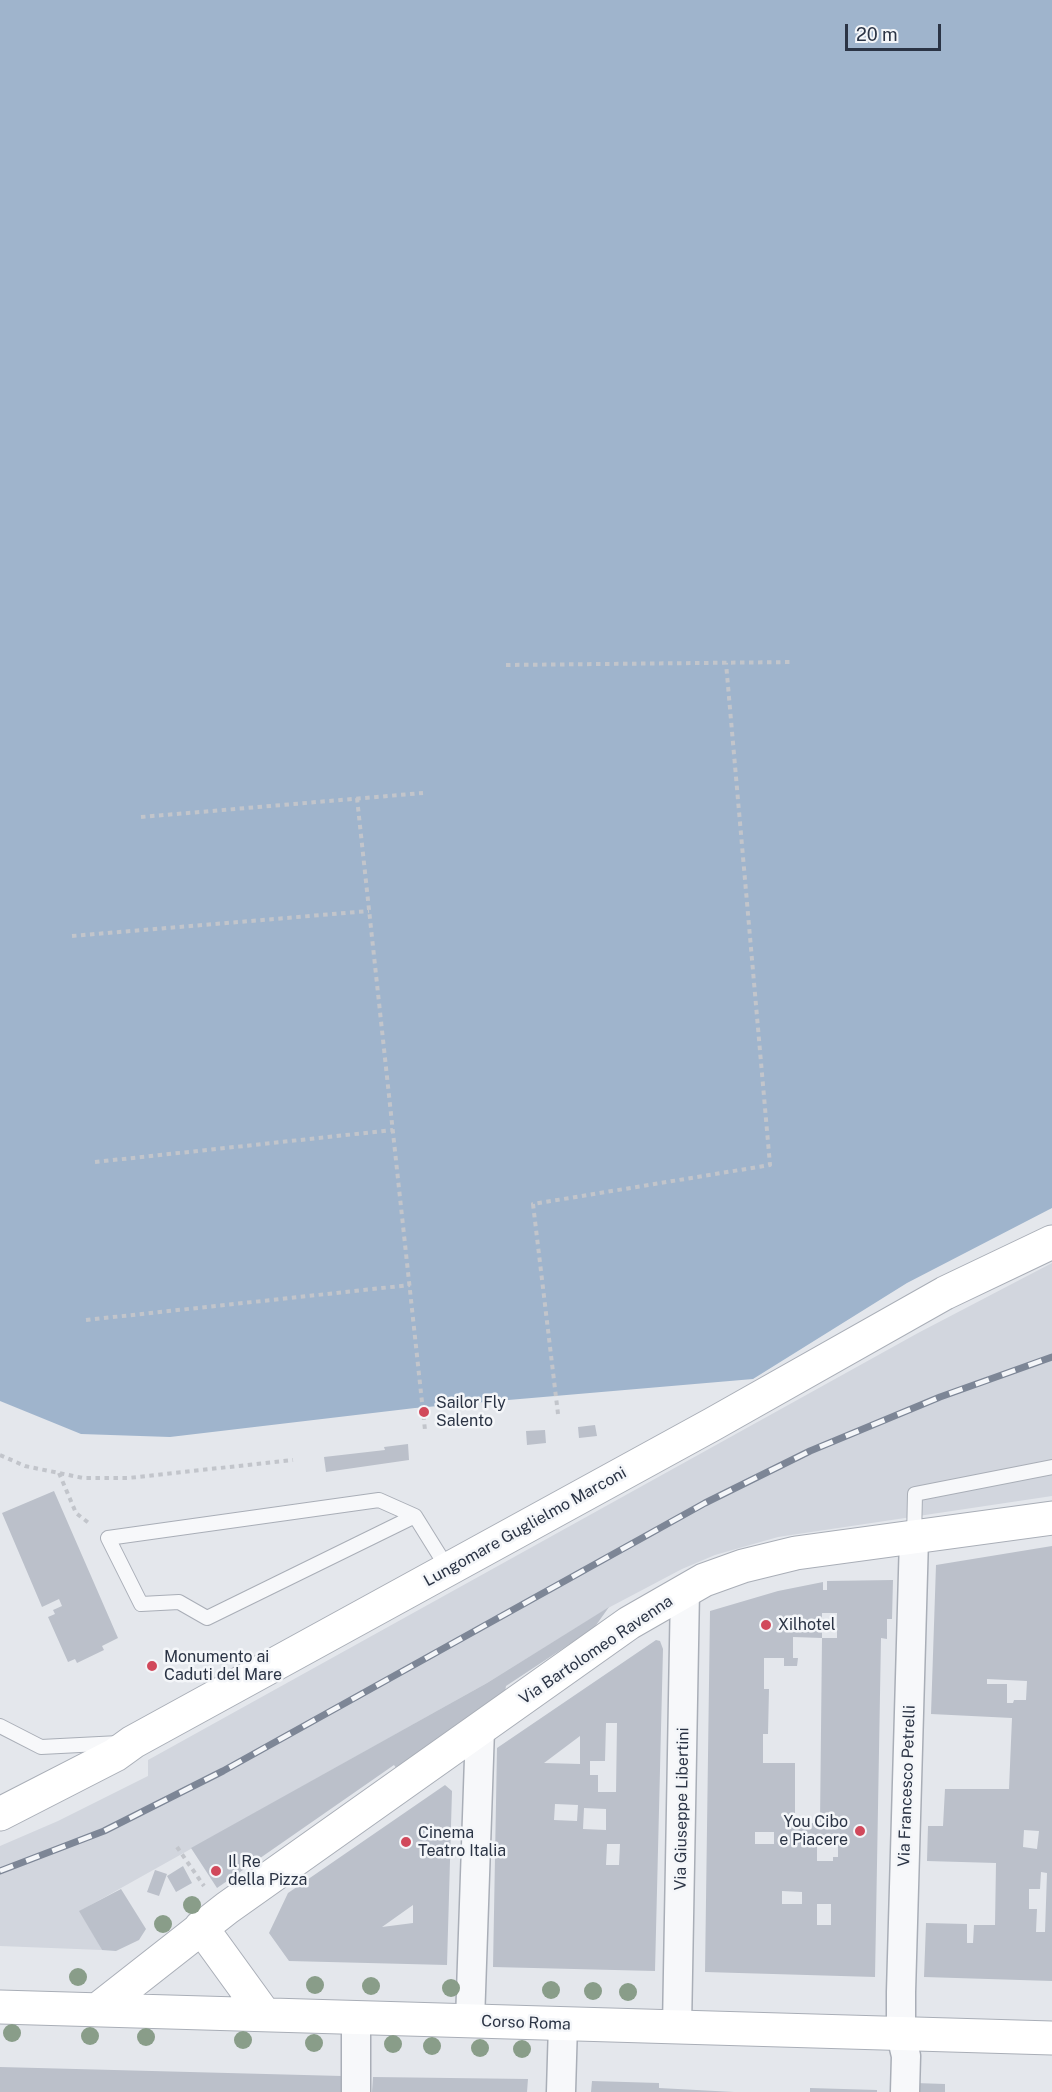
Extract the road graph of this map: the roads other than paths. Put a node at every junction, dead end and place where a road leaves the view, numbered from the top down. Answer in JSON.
{"nodes":[{"id":1,"x":1052,"y":1242,"type":"edge"},
{"id":2,"x":1052,"y":1467,"type":"edge"},
{"id":3,"x":415,"y":1516,"type":"junction"},
{"id":4,"x":1052,"y":1518,"type":"edge"},
{"id":5,"x":914,"y":1538,"type":"junction"},
{"id":6,"x":448,"y":1569,"type":"junction"},
{"id":7,"x":685,"y":1590,"type":"junction"},
{"id":8,"x":0,"y":1726,"type":"edge"},
{"id":9,"x":480,"y":1730,"type":"junction"},
{"id":10,"x":133,"y":1742,"type":"junction"},
{"id":11,"x":0,"y":1814,"type":"edge"},
{"id":12,"x":201,"y":1927,"type":"junction"},
{"id":13,"x":0,"y":2007,"type":"edge"},
{"id":14,"x":97,"y":2010,"type":"junction"},
{"id":15,"x":264,"y":2014,"type":"junction"},
{"id":16,"x":356,"y":2018,"type":"junction"},
{"id":17,"x":470,"y":2021,"type":"junction"},
{"id":18,"x":563,"y":2024,"type":"junction"},
{"id":19,"x":677,"y":2027,"type":"junction"},
{"id":20,"x":901,"y":2035,"type":"junction"},
{"id":21,"x":1052,"y":2038,"type":"edge"},
{"id":22,"x":356,"y":2092,"type":"edge"},
{"id":23,"x":561,"y":2092,"type":"edge"},
{"id":24,"x":905,"y":2092,"type":"edge"}],
"edges":[{"from":1,"to":6,"type":"street","name":"Lungomare Guglielmo Marconi"},
{"from":2,"to":5,"type":"lane"},
{"from":3,"to":3,"type":"lane"},
{"from":3,"to":6,"type":"lane"},
{"from":4,"to":5,"type":"street","name":"Via Bartolomeo Ravenna"},
{"from":5,"to":7,"type":"street","name":"Via Bartolomeo Ravenna"},
{"from":5,"to":20,"type":"street","name":"Via Francesco Petrelli"},
{"from":6,"to":10,"type":"street","name":"Lungomare Guglielmo Marconi"},
{"from":7,"to":9,"type":"street","name":"Via Bartolomeo Ravenna"},
{"from":7,"to":19,"type":"street","name":"Via Giuseppe Libertini"},
{"from":8,"to":10,"type":"lane"},
{"from":9,"to":12,"type":"street","name":"Via Bartolomeo Ravenna"},
{"from":9,"to":17,"type":"street"},
{"from":10,"to":11,"type":"street","name":"Lungomare Guglielmo Marconi"},
{"from":12,"to":14,"type":"street","name":"Via Bartolomeo Ravenna"},
{"from":12,"to":15,"type":"street"},
{"from":13,"to":14,"type":"street","name":"Corso Roma"},
{"from":14,"to":15,"type":"street","name":"Corso Roma"},
{"from":15,"to":16,"type":"street","name":"Corso Roma"},
{"from":16,"to":17,"type":"street","name":"Corso Roma"},
{"from":16,"to":22,"type":"street"},
{"from":17,"to":18,"type":"street","name":"Corso Roma"},
{"from":18,"to":19,"type":"street","name":"Corso Roma"},
{"from":18,"to":23,"type":"street"},
{"from":19,"to":20,"type":"street","name":"Corso Roma"},
{"from":20,"to":21,"type":"street","name":"Corso Roma"},
{"from":20,"to":24,"type":"street","name":"Via Francesco Petrelli"}]}
